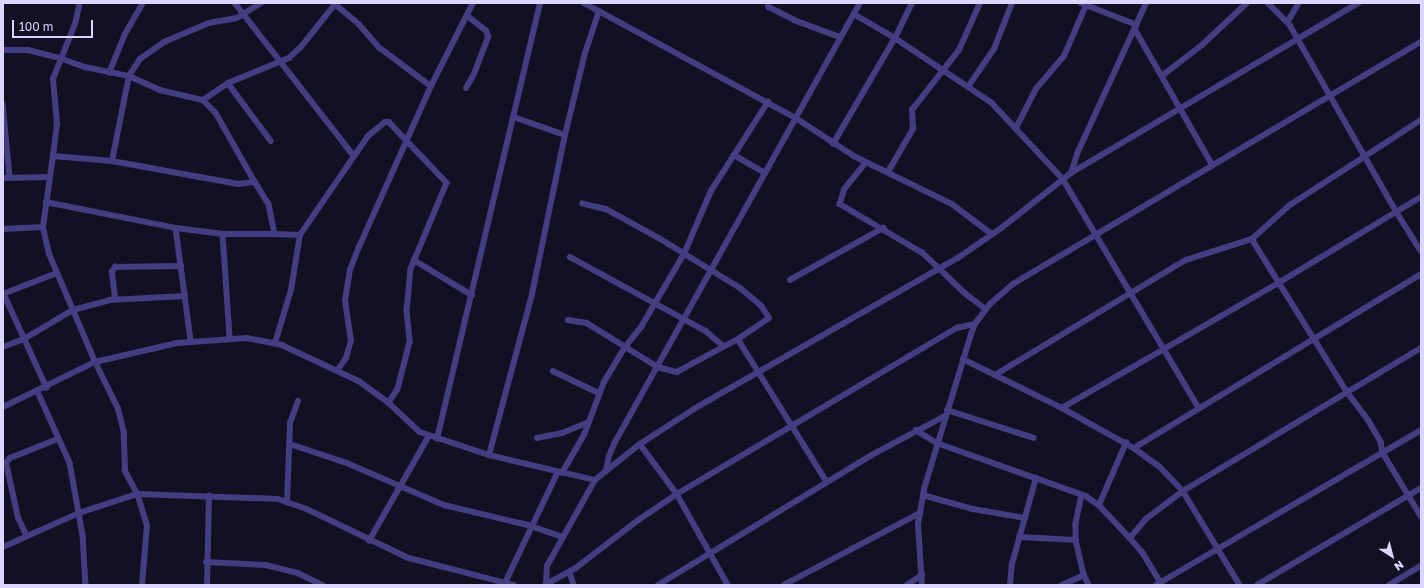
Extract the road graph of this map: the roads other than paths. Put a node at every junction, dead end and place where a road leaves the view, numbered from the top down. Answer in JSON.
{"nodes":[{"id":1,"x":80,"y":3,"type":"edge"},
{"id":2,"x":143,"y":3,"type":"edge"},
{"id":3,"x":235,"y":3,"type":"edge"},
{"id":4,"x":261,"y":3,"type":"edge"},
{"id":5,"x":335,"y":3,"type":"edge"},
{"id":6,"x":473,"y":3,"type":"edge"},
{"id":7,"x":540,"y":3,"type":"edge"},
{"id":8,"x":584,"y":3,"type":"edge"},
{"id":9,"x":768,"y":3,"type":"edge"},
{"id":10,"x":860,"y":3,"type":"edge"},
{"id":11,"x":912,"y":3,"type":"edge"},
{"id":12,"x":980,"y":3,"type":"edge"},
{"id":13,"x":1012,"y":3,"type":"edge"},
{"id":14,"x":1146,"y":3,"type":"edge"},
{"id":15,"x":1247,"y":3,"type":"edge"},
{"id":16,"x":1268,"y":3,"type":"edge"},
{"id":17,"x":1300,"y":3,"type":"edge"},
{"id":18,"x":1359,"y":3,"type":"edge"},
{"id":19,"x":1085,"y":4,"type":"edge"},
{"id":20,"x":599,"y":11,"type":"junction"},
{"id":21,"x":244,"y":14,"type":"junction"},
{"id":22,"x":854,"y":14,"type":"junction"},
{"id":23,"x":467,"y":16,"type":"junction"},
{"id":24,"x":1288,"y":22,"type":"junction"},
{"id":25,"x":1136,"y":27,"type":"junction"},
{"id":26,"x":840,"y":37,"type":"junction"},
{"id":27,"x":895,"y":38,"type":"junction"},
{"id":28,"x":1297,"y":38,"type":"junction"},
{"id":29,"x":1421,"y":42,"type":"edge"},
{"id":30,"x":3,"y":50,"type":"edge"},
{"id":31,"x":60,"y":58,"type":"junction"},
{"id":32,"x":281,"y":62,"type":"junction"},
{"id":33,"x":945,"y":71,"type":"junction"},
{"id":34,"x":109,"y":72,"type":"junction"},
{"id":35,"x":129,"y":76,"type":"junction"},
{"id":36,"x":1162,"y":76,"type":"junction"},
{"id":37,"x":228,"y":83,"type":"junction"},
{"id":38,"x":431,"y":86,"type":"junction"},
{"id":39,"x":968,"y":87,"type":"junction"},
{"id":40,"x":466,"y":88,"type":"dead end"},
{"id":41,"x":1329,"y":95,"type":"junction"},
{"id":42,"x":203,"y":100,"type":"junction"},
{"id":43,"x":768,"y":102,"type":"junction"},
{"id":44,"x":3,"y":104,"type":"edge"},
{"id":45,"x":1180,"y":108,"type":"junction"},
{"id":46,"x":514,"y":117,"type":"junction"},
{"id":47,"x":796,"y":118,"type":"junction"},
{"id":48,"x":1421,"y":120,"type":"edge"},
{"id":49,"x":1016,"y":128,"type":"junction"},
{"id":50,"x":565,"y":135,"type":"junction"},
{"id":51,"x":408,"y":140,"type":"junction"},
{"id":52,"x":271,"y":141,"type":"dead end"},
{"id":53,"x":833,"y":144,"type":"junction"},
{"id":54,"x":1365,"y":154,"type":"junction"},
{"id":55,"x":734,"y":155,"type":"junction"},
{"id":56,"x":53,"y":156,"type":"junction"},
{"id":57,"x":354,"y":156,"type":"junction"},
{"id":58,"x":112,"y":161,"type":"junction"},
{"id":59,"x":866,"y":163,"type":"junction"},
{"id":60,"x":1212,"y":164,"type":"junction"},
{"id":61,"x":888,"y":172,"type":"junction"},
{"id":62,"x":765,"y":173,"type":"junction"},
{"id":63,"x":1071,"y":173,"type":"junction"},
{"id":64,"x":10,"y":177,"type":"junction"},
{"id":65,"x":49,"y":177,"type":"junction"},
{"id":66,"x":3,"y":178,"type":"edge"},
{"id":67,"x":1063,"y":179,"type":"junction"},
{"id":68,"x":255,"y":182,"type":"junction"},
{"id":69,"x":1421,"y":197,"type":"edge"},
{"id":70,"x":46,"y":202,"type":"junction"},
{"id":71,"x":583,"y":204,"type":"dead end"},
{"id":72,"x":1396,"y":211,"type":"junction"},
{"id":73,"x":43,"y":227,"type":"junction"},
{"id":74,"x":176,"y":228,"type":"junction"},
{"id":75,"x":883,"y":228,"type":"junction"},
{"id":76,"x":3,"y":229,"type":"edge"},
{"id":77,"x":222,"y":234,"type":"junction"},
{"id":78,"x":275,"y":234,"type":"junction"},
{"id":79,"x":992,"y":234,"type":"junction"},
{"id":80,"x":1095,"y":234,"type":"junction"},
{"id":81,"x":300,"y":235,"type":"junction"},
{"id":82,"x":1252,"y":239,"type":"junction"},
{"id":83,"x":1421,"y":251,"type":"edge"},
{"id":84,"x":684,"y":254,"type":"junction"},
{"id":85,"x":570,"y":257,"type":"dead end"},
{"id":86,"x":414,"y":260,"type":"junction"},
{"id":87,"x":181,"y":266,"type":"junction"},
{"id":88,"x":940,"y":269,"type":"junction"},
{"id":89,"x":710,"y":270,"type":"junction"},
{"id":90,"x":57,"y":273,"type":"junction"},
{"id":91,"x":1421,"y":274,"type":"edge"},
{"id":92,"x":790,"y":280,"type":"dead end"},
{"id":93,"x":1280,"y":282,"type":"junction"},
{"id":94,"x":4,"y":294,"type":"edge"},
{"id":95,"x":1129,"y":294,"type":"junction"},
{"id":96,"x":472,"y":295,"type":"junction"},
{"id":97,"x":185,"y":296,"type":"junction"},
{"id":98,"x":115,"y":298,"type":"junction"},
{"id":99,"x":655,"y":303,"type":"junction"},
{"id":100,"x":986,"y":309,"type":"junction"},
{"id":101,"x":73,"y":310,"type":"junction"},
{"id":102,"x":568,"y":320,"type":"dead end"},
{"id":103,"x":684,"y":321,"type":"junction"},
{"id":104,"x":975,"y":324,"type":"junction"},
{"id":105,"x":230,"y":337,"type":"junction"},
{"id":106,"x":24,"y":339,"type":"junction"},
{"id":107,"x":738,"y":339,"type":"junction"},
{"id":108,"x":1315,"y":339,"type":"junction"},
{"id":109,"x":191,"y":341,"type":"junction"},
{"id":110,"x":275,"y":343,"type":"junction"},
{"id":111,"x":723,"y":346,"type":"junction"},
{"id":112,"x":3,"y":347,"type":"edge"},
{"id":113,"x":625,"y":347,"type":"junction"},
{"id":114,"x":1421,"y":348,"type":"edge"},
{"id":115,"x":1163,"y":350,"type":"junction"},
{"id":116,"x":963,"y":360,"type":"junction"},
{"id":117,"x":95,"y":362,"type":"junction"},
{"id":118,"x":658,"y":367,"type":"junction"},
{"id":119,"x":337,"y":371,"type":"junction"},
{"id":120,"x":553,"y":371,"type":"dead end"},
{"id":121,"x":758,"y":372,"type":"junction"},
{"id":122,"x":995,"y":375,"type":"junction"},
{"id":123,"x":47,"y":388,"type":"junction"},
{"id":124,"x":38,"y":392,"type":"junction"},
{"id":125,"x":1348,"y":393,"type":"junction"},
{"id":126,"x":599,"y":394,"type":"junction"},
{"id":127,"x":298,"y":401,"type":"dead end"},
{"id":128,"x":389,"y":403,"type":"junction"},
{"id":129,"x":3,"y":407,"type":"edge"},
{"id":130,"x":1062,"y":408,"type":"junction"},
{"id":131,"x":1199,"y":408,"type":"junction"},
{"id":132,"x":946,"y":413,"type":"junction"},
{"id":133,"x":588,"y":423,"type":"junction"},
{"id":134,"x":794,"y":427,"type":"junction"},
{"id":135,"x":916,"y":430,"type":"junction"},
{"id":136,"x":1421,"y":430,"type":"edge"},
{"id":137,"x":429,"y":436,"type":"junction"},
{"id":138,"x":537,"y":438,"type":"dead end"},
{"id":139,"x":1034,"y":438,"type":"dead end"},
{"id":140,"x":58,"y":439,"type":"junction"},
{"id":141,"x":437,"y":439,"type":"junction"},
{"id":142,"x":938,"y":443,"type":"junction"},
{"id":143,"x":1126,"y":443,"type":"junction"},
{"id":144,"x":290,"y":444,"type":"junction"},
{"id":145,"x":640,"y":444,"type":"junction"},
{"id":146,"x":1134,"y":448,"type":"junction"},
{"id":147,"x":1383,"y":453,"type":"junction"},
{"id":148,"x":490,"y":455,"type":"junction"},
{"id":149,"x":606,"y":471,"type":"junction"},
{"id":150,"x":560,"y":473,"type":"junction"},
{"id":151,"x":1036,"y":478,"type":"junction"},
{"id":152,"x":595,"y":480,"type":"junction"},
{"id":153,"x":827,"y":482,"type":"junction"},
{"id":154,"x":402,"y":486,"type":"junction"},
{"id":155,"x":1421,"y":488,"type":"edge"},
{"id":156,"x":1182,"y":491,"type":"junction"},
{"id":157,"x":137,"y":494,"type":"junction"},
{"id":158,"x":677,"y":494,"type":"junction"},
{"id":159,"x":923,"y":495,"type":"junction"},
{"id":160,"x":1082,"y":495,"type":"junction"},
{"id":161,"x":1408,"y":495,"type":"junction"},
{"id":162,"x":210,"y":496,"type":"junction"},
{"id":163,"x":287,"y":502,"type":"junction"},
{"id":164,"x":1099,"y":506,"type":"junction"},
{"id":165,"x":79,"y":512,"type":"junction"},
{"id":166,"x":920,"y":513,"type":"junction"},
{"id":167,"x":1421,"y":516,"type":"edge"},
{"id":168,"x":1025,"y":518,"type":"junction"},
{"id":169,"x":532,"y":526,"type":"junction"},
{"id":170,"x":26,"y":535,"type":"junction"},
{"id":171,"x":563,"y":537,"type":"junction"},
{"id":172,"x":1019,"y":537,"type":"junction"},
{"id":173,"x":1130,"y":538,"type":"junction"},
{"id":174,"x":1076,"y":540,"type":"junction"},
{"id":175,"x":369,"y":541,"type":"junction"},
{"id":176,"x":3,"y":547,"type":"edge"},
{"id":177,"x":1219,"y":548,"type":"junction"},
{"id":178,"x":710,"y":552,"type":"junction"},
{"id":179,"x":206,"y":562,"type":"junction"},
{"id":180,"x":1421,"y":566,"type":"edge"},
{"id":181,"x":570,"y":572,"type":"junction"},
{"id":182,"x":922,"y":575,"type":"junction"},
{"id":183,"x":1084,"y":575,"type":"junction"},
{"id":184,"x":504,"y":584,"type":"edge"},
{"id":185,"x":1159,"y":584,"type":"edge"},
{"id":186,"x":86,"y":585,"type":"edge"},
{"id":187,"x":142,"y":585,"type":"edge"},
{"id":188,"x":207,"y":585,"type":"edge"},
{"id":189,"x":323,"y":585,"type":"edge"},
{"id":190,"x":514,"y":585,"type":"edge"},
{"id":191,"x":545,"y":585,"type":"edge"},
{"id":192,"x":574,"y":585,"type":"edge"},
{"id":193,"x":658,"y":585,"type":"edge"},
{"id":194,"x":728,"y":585,"type":"edge"},
{"id":195,"x":784,"y":585,"type":"edge"},
{"id":196,"x":907,"y":585,"type":"edge"},
{"id":197,"x":922,"y":585,"type":"edge"},
{"id":198,"x":1010,"y":585,"type":"edge"},
{"id":199,"x":1062,"y":585,"type":"edge"},
{"id":200,"x":1089,"y":585,"type":"edge"},
{"id":201,"x":1240,"y":585,"type":"edge"},
{"id":202,"x":1257,"y":585,"type":"edge"},
{"id":203,"x":1389,"y":585,"type":"edge"}],
"edges":[{"from":1,"to":31,"type":"street"},
{"from":2,"to":34,"type":"street"},
{"from":3,"to":21,"type":"street"},
{"from":4,"to":21,"type":"street"},
{"from":5,"to":32,"type":"street"},
{"from":5,"to":38,"type":"street"},
{"from":6,"to":23,"type":"street"},
{"from":7,"to":46,"type":"street"},
{"from":8,"to":20,"type":"street"},
{"from":9,"to":26,"type":"street"},
{"from":10,"to":22,"type":"street"},
{"from":11,"to":27,"type":"street"},
{"from":12,"to":33,"type":"street"},
{"from":13,"to":39,"type":"street"},
{"from":14,"to":25,"type":"street"},
{"from":15,"to":36,"type":"street"},
{"from":16,"to":24,"type":"street"},
{"from":17,"to":24,"type":"street"},
{"from":18,"to":28,"type":"street"},
{"from":19,"to":25,"type":"street"},
{"from":19,"to":49,"type":"street"},
{"from":20,"to":43,"type":"street"},
{"from":20,"to":50,"type":"street"},
{"from":21,"to":32,"type":"street"},
{"from":21,"to":35,"type":"street"},
{"from":22,"to":26,"type":"street"},
{"from":22,"to":27,"type":"street"},
{"from":23,"to":38,"type":"street"},
{"from":23,"to":40,"type":"street"},
{"from":24,"to":28,"type":"street"},
{"from":25,"to":36,"type":"street"},
{"from":25,"to":63,"type":"street"},
{"from":26,"to":47,"type":"street"},
{"from":27,"to":33,"type":"street"},
{"from":27,"to":53,"type":"street"},
{"from":28,"to":41,"type":"street"},
{"from":28,"to":45,"type":"street"},
{"from":29,"to":41,"type":"street"},
{"from":30,"to":31,"type":"street"},
{"from":31,"to":34,"type":"street"},
{"from":31,"to":56,"type":"street"},
{"from":32,"to":37,"type":"street"},
{"from":32,"to":57,"type":"street"},
{"from":33,"to":39,"type":"street"},
{"from":33,"to":61,"type":"street"},
{"from":34,"to":35,"type":"street"},
{"from":35,"to":42,"type":"street"},
{"from":35,"to":58,"type":"street"},
{"from":36,"to":45,"type":"street"},
{"from":37,"to":42,"type":"street"},
{"from":37,"to":52,"type":"street"},
{"from":38,"to":51,"type":"street"},
{"from":39,"to":49,"type":"street"},
{"from":41,"to":54,"type":"street"},
{"from":41,"to":60,"type":"street"},
{"from":42,"to":68,"type":"street"},
{"from":43,"to":47,"type":"street"},
{"from":43,"to":55,"type":"street"},
{"from":44,"to":64,"type":"street"},
{"from":45,"to":60,"type":"street"},
{"from":45,"to":63,"type":"street"},
{"from":46,"to":50,"type":"street"},
{"from":46,"to":96,"type":"street"},
{"from":47,"to":53,"type":"street"},
{"from":47,"to":62,"type":"street"},
{"from":48,"to":54,"type":"street"},
{"from":49,"to":67,"type":"street"},
{"from":50,"to":148,"type":"street"},
{"from":51,"to":57,"type":"street"},
{"from":51,"to":86,"type":"street"},
{"from":51,"to":119,"type":"street"},
{"from":53,"to":59,"type":"street"},
{"from":54,"to":72,"type":"street"},
{"from":54,"to":82,"type":"street"},
{"from":55,"to":62,"type":"street"},
{"from":55,"to":84,"type":"street"},
{"from":56,"to":58,"type":"street"},
{"from":56,"to":65,"type":"street"},
{"from":57,"to":81,"type":"street"},
{"from":58,"to":68,"type":"street"},
{"from":59,"to":61,"type":"street"},
{"from":59,"to":75,"type":"street"},
{"from":60,"to":80,"type":"street"},
{"from":61,"to":79,"type":"street"},
{"from":62,"to":89,"type":"street"},
{"from":63,"to":67,"type":"street"},
{"from":64,"to":65,"type":"street"},
{"from":64,"to":66,"type":"street"},
{"from":65,"to":70,"type":"street"},
{"from":67,"to":79,"type":"street"},
{"from":67,"to":80,"type":"street"},
{"from":68,"to":78,"type":"street"},
{"from":69,"to":72,"type":"street"},
{"from":70,"to":73,"type":"street"},
{"from":70,"to":74,"type":"street"},
{"from":71,"to":84,"type":"street"},
{"from":72,"to":83,"type":"street"},
{"from":72,"to":93,"type":"street"},
{"from":73,"to":76,"type":"street"},
{"from":73,"to":90,"type":"street"},
{"from":74,"to":77,"type":"street"},
{"from":74,"to":87,"type":"street"},
{"from":75,"to":88,"type":"street"},
{"from":75,"to":92,"type":"street"},
{"from":77,"to":78,"type":"street"},
{"from":77,"to":105,"type":"street"},
{"from":78,"to":81,"type":"street"},
{"from":79,"to":88,"type":"street"},
{"from":80,"to":95,"type":"street"},
{"from":80,"to":100,"type":"street"},
{"from":81,"to":110,"type":"street"},
{"from":82,"to":93,"type":"street"},
{"from":82,"to":95,"type":"street"},
{"from":84,"to":89,"type":"street"},
{"from":84,"to":99,"type":"street"},
{"from":85,"to":99,"type":"street"},
{"from":86,"to":96,"type":"street"},
{"from":86,"to":128,"type":"street"},
{"from":87,"to":97,"type":"street"},
{"from":87,"to":98,"type":"street"},
{"from":88,"to":100,"type":"street"},
{"from":88,"to":121,"type":"street"},
{"from":89,"to":103,"type":"street"},
{"from":89,"to":107,"type":"street"},
{"from":90,"to":94,"type":"street"},
{"from":90,"to":101,"type":"street"},
{"from":91,"to":108,"type":"street"},
{"from":93,"to":108,"type":"street"},
{"from":93,"to":115,"type":"street"},
{"from":94,"to":106,"type":"street"},
{"from":95,"to":115,"type":"street"},
{"from":95,"to":122,"type":"street"},
{"from":96,"to":141,"type":"street"},
{"from":97,"to":98,"type":"street"},
{"from":97,"to":109,"type":"street"},
{"from":98,"to":101,"type":"street"},
{"from":99,"to":103,"type":"street"},
{"from":99,"to":113,"type":"street"},
{"from":100,"to":104,"type":"street"},
{"from":101,"to":106,"type":"street"},
{"from":101,"to":117,"type":"street"},
{"from":102,"to":113,"type":"street"},
{"from":103,"to":111,"type":"street"},
{"from":103,"to":118,"type":"street"},
{"from":104,"to":116,"type":"street"},
{"from":104,"to":134,"type":"street"},
{"from":105,"to":109,"type":"street"},
{"from":105,"to":110,"type":"street"},
{"from":106,"to":112,"type":"street"},
{"from":106,"to":123,"type":"street"},
{"from":107,"to":111,"type":"street"},
{"from":107,"to":121,"type":"street"},
{"from":108,"to":125,"type":"street"},
{"from":108,"to":131,"type":"street"},
{"from":109,"to":117,"type":"street"},
{"from":110,"to":119,"type":"street"},
{"from":111,"to":118,"type":"street"},
{"from":113,"to":118,"type":"street"},
{"from":113,"to":126,"type":"street"},
{"from":114,"to":125,"type":"street"},
{"from":115,"to":130,"type":"street"},
{"from":115,"to":131,"type":"street"},
{"from":116,"to":122,"type":"street"},
{"from":116,"to":132,"type":"street"},
{"from":117,"to":123,"type":"street"},
{"from":117,"to":157,"type":"street"},
{"from":118,"to":149,"type":"street"},
{"from":119,"to":128,"type":"street"},
{"from":120,"to":126,"type":"street"},
{"from":121,"to":134,"type":"street"},
{"from":121,"to":145,"type":"street"},
{"from":122,"to":130,"type":"street"},
{"from":123,"to":124,"type":"street"},
{"from":124,"to":129,"type":"street"},
{"from":124,"to":140,"type":"street"},
{"from":125,"to":147,"type":"street"},
{"from":125,"to":156,"type":"street"},
{"from":126,"to":133,"type":"street"},
{"from":127,"to":144,"type":"street"},
{"from":128,"to":137,"type":"street"},
{"from":130,"to":143,"type":"street"},
{"from":131,"to":146,"type":"street"},
{"from":132,"to":135,"type":"street"},
{"from":132,"to":139,"type":"street"},
{"from":132,"to":142,"type":"street"},
{"from":133,"to":138,"type":"street"},
{"from":133,"to":150,"type":"street"},
{"from":134,"to":153,"type":"street"},
{"from":134,"to":158,"type":"street"},
{"from":135,"to":142,"type":"street"},
{"from":135,"to":153,"type":"street"},
{"from":136,"to":147,"type":"street"},
{"from":137,"to":141,"type":"street"},
{"from":137,"to":154,"type":"street"},
{"from":140,"to":165,"type":"street"},
{"from":140,"to":170,"type":"street"},
{"from":141,"to":148,"type":"street"},
{"from":142,"to":151,"type":"street"},
{"from":142,"to":159,"type":"street"},
{"from":143,"to":146,"type":"street"},
{"from":143,"to":164,"type":"street"},
{"from":144,"to":154,"type":"street"},
{"from":144,"to":163,"type":"street"},
{"from":145,"to":149,"type":"street"},
{"from":145,"to":158,"type":"street"},
{"from":146,"to":156,"type":"street"},
{"from":147,"to":161,"type":"street"},
{"from":147,"to":177,"type":"street"},
{"from":148,"to":150,"type":"street"},
{"from":149,"to":152,"type":"street"},
{"from":150,"to":152,"type":"street"},
{"from":150,"to":169,"type":"street"},
{"from":151,"to":160,"type":"street"},
{"from":151,"to":168,"type":"street"},
{"from":152,"to":171,"type":"street"},
{"from":153,"to":178,"type":"street"},
{"from":154,"to":169,"type":"street"},
{"from":154,"to":175,"type":"street"},
{"from":155,"to":161,"type":"street"},
{"from":156,"to":173,"type":"street"},
{"from":156,"to":177,"type":"street"},
{"from":157,"to":162,"type":"street"},
{"from":157,"to":165,"type":"street"},
{"from":157,"to":187,"type":"street"},
{"from":158,"to":178,"type":"street"},
{"from":158,"to":181,"type":"street"},
{"from":159,"to":166,"type":"street"},
{"from":159,"to":168,"type":"street"},
{"from":160,"to":164,"type":"street"},
{"from":160,"to":174,"type":"street"},
{"from":161,"to":167,"type":"street"},
{"from":161,"to":202,"type":"street"},
{"from":162,"to":163,"type":"street"},
{"from":162,"to":179,"type":"street"},
{"from":163,"to":175,"type":"street"},
{"from":164,"to":173,"type":"street"},
{"from":165,"to":170,"type":"street"},
{"from":165,"to":186,"type":"street"},
{"from":166,"to":182,"type":"street"},
{"from":166,"to":195,"type":"street"},
{"from":168,"to":172,"type":"street"},
{"from":169,"to":171,"type":"street"},
{"from":169,"to":184,"type":"street"},
{"from":170,"to":176,"type":"street"},
{"from":171,"to":191,"type":"street"},
{"from":172,"to":174,"type":"street"},
{"from":172,"to":198,"type":"street"},
{"from":173,"to":185,"type":"street"},
{"from":174,"to":183,"type":"street"},
{"from":175,"to":184,"type":"street"},
{"from":177,"to":185,"type":"street"},
{"from":177,"to":201,"type":"street"},
{"from":178,"to":193,"type":"street"},
{"from":178,"to":194,"type":"street"},
{"from":179,"to":188,"type":"street"},
{"from":179,"to":189,"type":"street"},
{"from":180,"to":203,"type":"street"},
{"from":181,"to":191,"type":"street"},
{"from":181,"to":192,"type":"street"},
{"from":182,"to":196,"type":"street"},
{"from":182,"to":197,"type":"street"},
{"from":183,"to":199,"type":"street"},
{"from":183,"to":200,"type":"street"},
{"from":184,"to":190,"type":"street"}]}
